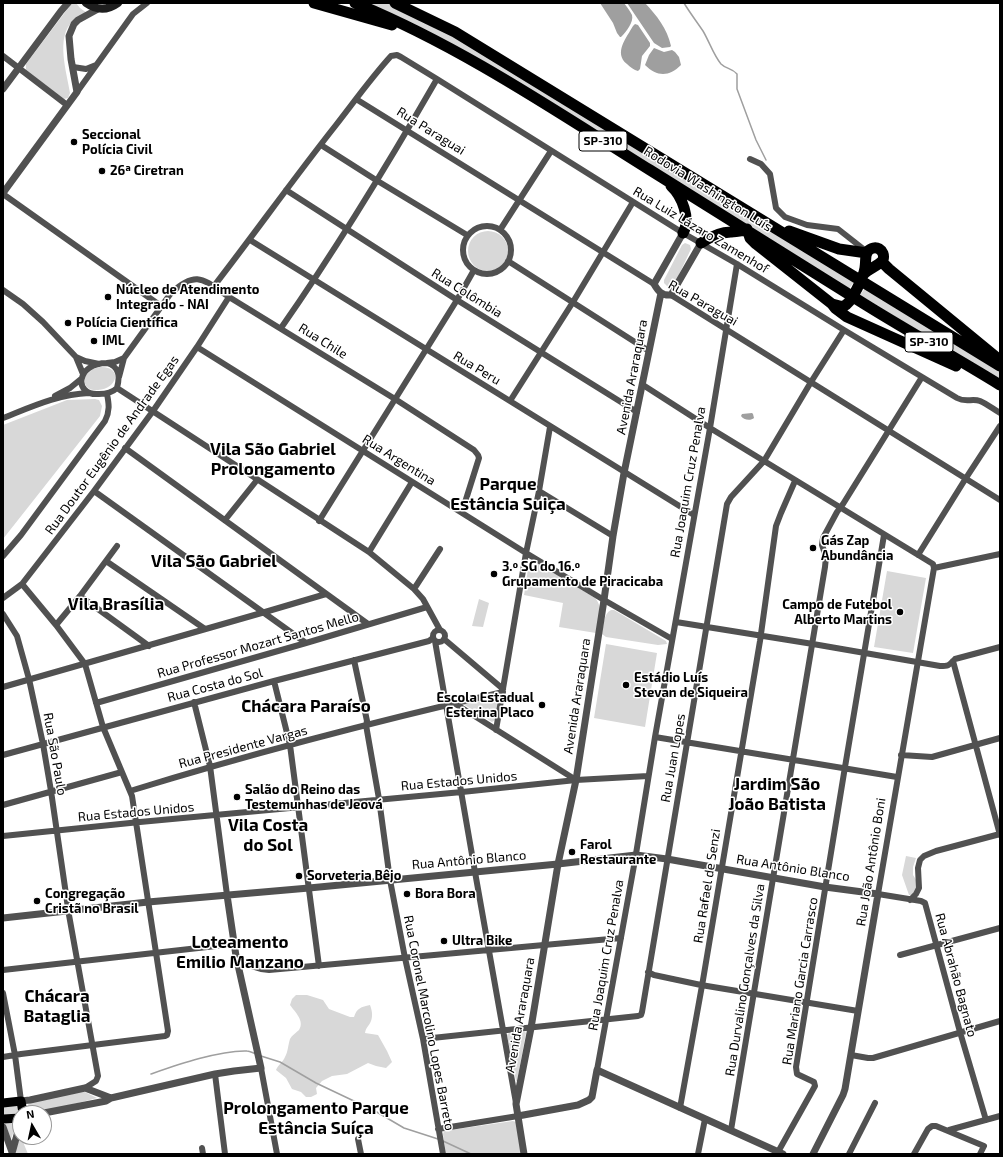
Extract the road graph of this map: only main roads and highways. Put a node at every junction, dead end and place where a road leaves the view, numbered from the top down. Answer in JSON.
{"nodes":[{"id":1,"x":86,"y":3,"type":"edge"},
{"id":2,"x":118,"y":3,"type":"edge"},
{"id":3,"x":314,"y":3,"type":"edge"},
{"id":4,"x":355,"y":3,"type":"edge"},
{"id":5,"x":395,"y":3,"type":"edge"},
{"id":6,"x":410,"y":3,"type":"edge"},
{"id":7,"x":455,"y":32,"type":"junction"},
{"id":8,"x":455,"y":50,"type":"junction"},
{"id":9,"x":650,"y":170,"type":"junction"},
{"id":10,"x":734,"y":202,"type":"junction"},
{"id":11,"x":747,"y":229,"type":"junction"},
{"id":12,"x":683,"y":233,"type":"road end"},
{"id":13,"x":701,"y":243,"type":"road end"},
{"id":14,"x":867,"y":252,"type":"junction"},
{"id":15,"x":882,"y":262,"type":"junction"},
{"id":16,"x":860,"y":278,"type":"junction"},
{"id":17,"x":853,"y":301,"type":"junction"},
{"id":18,"x":832,"y":304,"type":"junction"},
{"id":19,"x":857,"y":322,"type":"junction"},
{"id":20,"x":1000,"y":360,"type":"edge"},
{"id":21,"x":1000,"y":366,"type":"edge"},
{"id":22,"x":1000,"y":385,"type":"edge"},
{"id":23,"x":3,"y":1103,"type":"edge"},
{"id":24,"x":21,"y":1105,"type":"edge"}],
"edges":[{"from":1,"to":2,"type":"main road"},
{"from":3,"to":8,"type":"highway"},
{"from":4,"to":8,"type":"highway","name":"Rodovia Washington Luís","number":"SP-310"},
{"from":5,"to":7,"type":"highway","name":"Rodovia Washington Luís","number":"SP-310"},
{"from":6,"to":7,"type":"highway"},
{"from":7,"to":10,"type":"highway","name":"Rodovia Washington Luís","number":"SP-310"},
{"from":8,"to":9,"type":"highway","name":"Rodovia Washington Luís","number":"SP-310"},
{"from":9,"to":11,"type":"highway","name":"Rodovia Washington Luís","number":"SP-310"},
{"from":9,"to":12,"type":"highway"},
{"from":10,"to":14,"type":"highway"},
{"from":10,"to":16,"type":"highway","name":"Rodovia Washington Luís","number":"SP-310"},
{"from":11,"to":13,"type":"highway"},
{"from":11,"to":17,"type":"highway","name":"Rodovia Washington Luís","number":"SP-310"},
{"from":11,"to":18,"type":"highway"},
{"from":14,"to":15,"type":"highway"},
{"from":14,"to":16,"type":"highway"},
{"from":15,"to":16,"type":"highway"},
{"from":15,"to":20,"type":"highway"},
{"from":16,"to":17,"type":"highway"},
{"from":16,"to":21,"type":"highway","name":"Rodovia Washington Luís","number":"SP-310"},
{"from":17,"to":18,"type":"highway"},
{"from":17,"to":19,"type":"highway"},
{"from":17,"to":22,"type":"highway","name":"Rodovia Washington Luís","number":"SP-310"},
{"from":18,"to":19,"type":"highway"},
{"from":19,"to":22,"type":"highway"},
{"from":23,"to":24,"type":"main road"}]}
